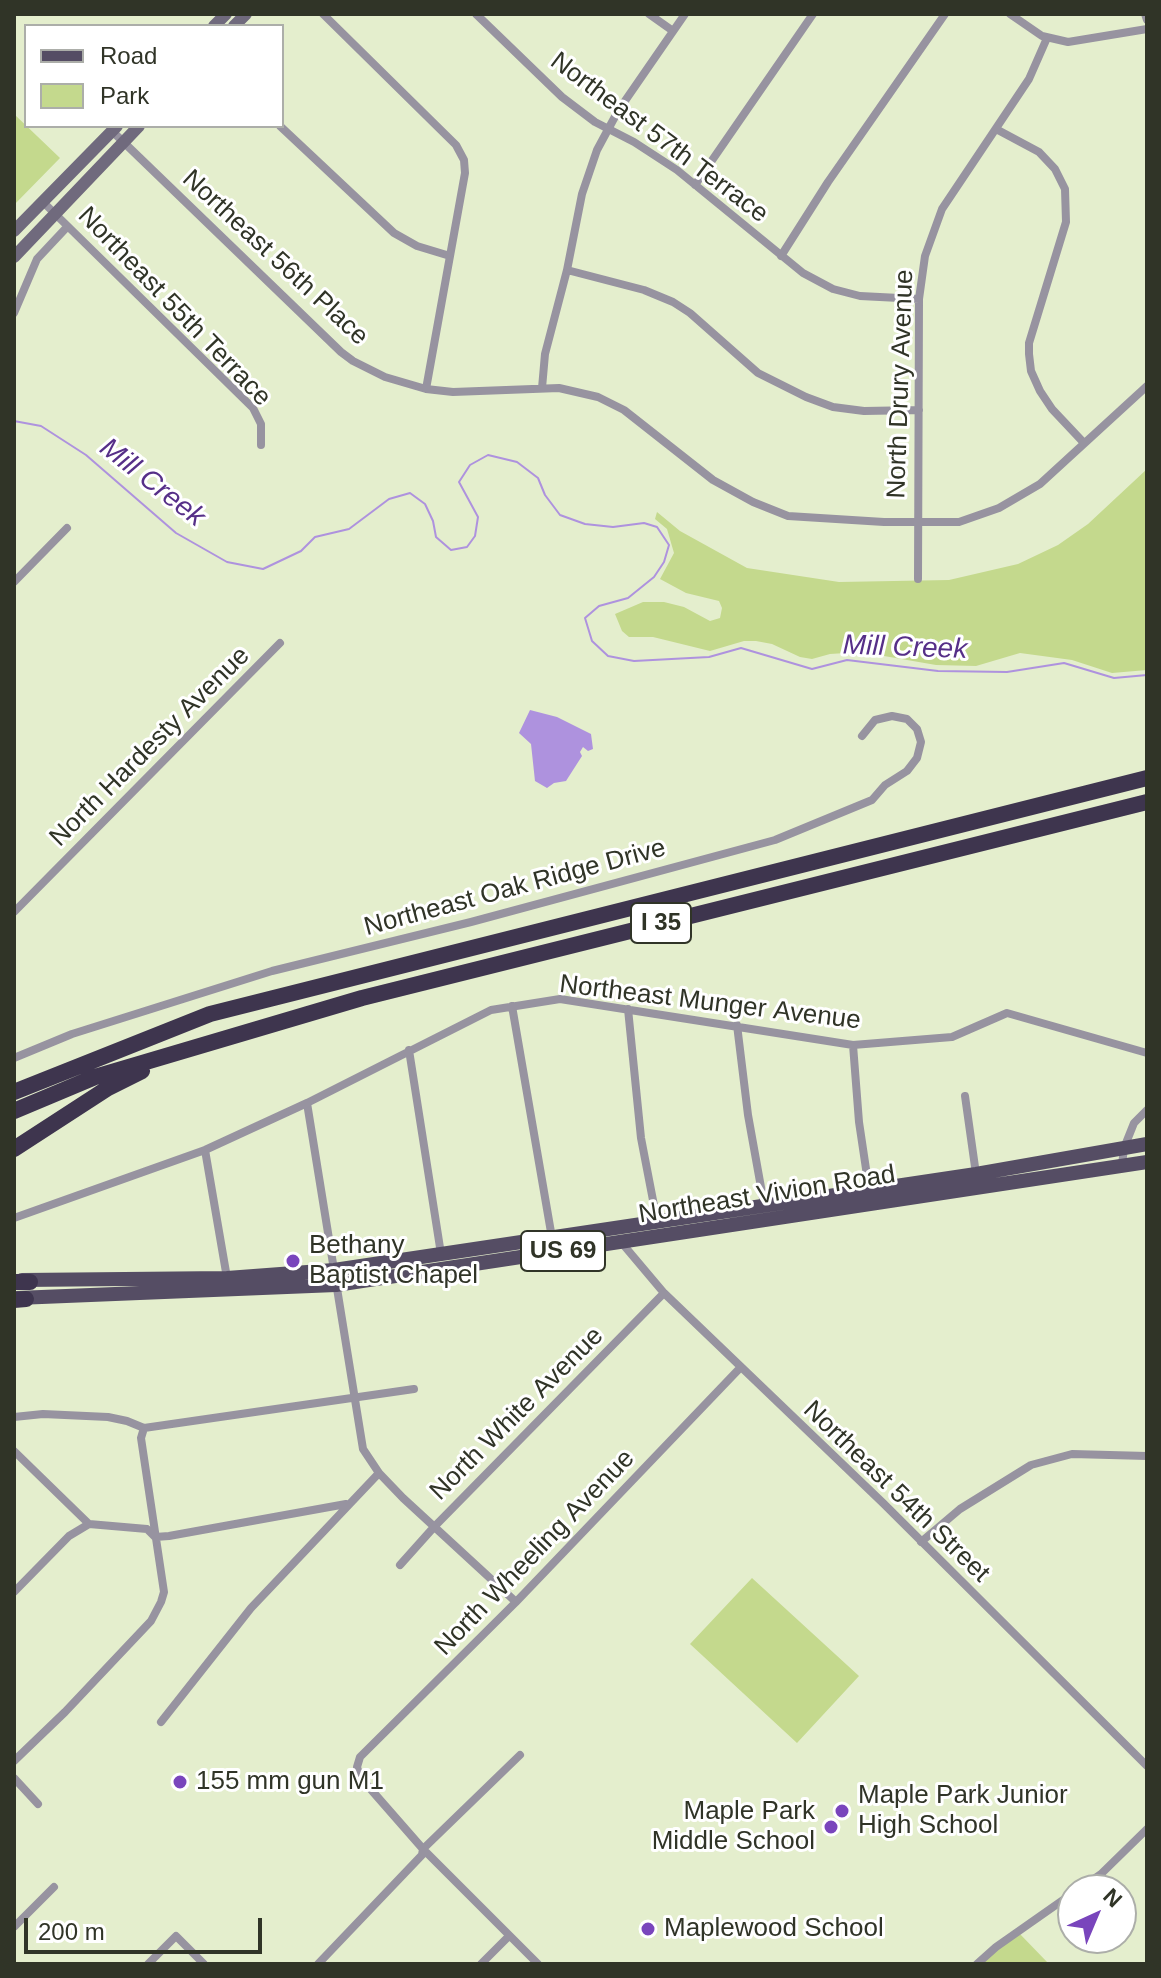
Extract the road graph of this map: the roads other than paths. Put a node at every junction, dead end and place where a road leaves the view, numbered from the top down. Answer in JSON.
{"nodes":[{"id":1,"x":323,"y":14,"type":"edge"},
{"id":2,"x":476,"y":14,"type":"edge"},
{"id":3,"x":649,"y":14,"type":"edge"},
{"id":4,"x":685,"y":14,"type":"edge"},
{"id":5,"x":813,"y":14,"type":"edge"},
{"id":6,"x":945,"y":14,"type":"edge"},
{"id":7,"x":1010,"y":14,"type":"edge"},
{"id":8,"x":1145,"y":14,"type":"edge"},
{"id":9,"x":1147,"y":20,"type":"edge"},
{"id":10,"x":1147,"y":29,"type":"edge"},
{"id":11,"x":673,"y":31,"type":"junction"},
{"id":12,"x":1047,"y":38,"type":"junction"},
{"id":13,"x":114,"y":128,"type":"edge"},
{"id":14,"x":137,"y":128,"type":"edge"},
{"id":15,"x":282,"y":128,"type":"edge"},
{"id":16,"x":607,"y":129,"type":"junction"},
{"id":17,"x":996,"y":129,"type":"junction"},
{"id":18,"x":124,"y":142,"type":"junction"},
{"id":19,"x":695,"y":185,"type":"junction"},
{"id":20,"x":43,"y":202,"type":"junction"},
{"id":21,"x":56,"y":215,"type":"junction"},
{"id":22,"x":67,"y":227,"type":"junction"},
{"id":23,"x":14,"y":231,"type":"edge"},
{"id":24,"x":450,"y":256,"type":"junction"},
{"id":25,"x":781,"y":256,"type":"junction"},
{"id":26,"x":14,"y":257,"type":"edge"},
{"id":27,"x":567,"y":270,"type":"junction"},
{"id":28,"x":919,"y":299,"type":"junction"},
{"id":29,"x":14,"y":313,"type":"edge"},
{"id":30,"x":1147,"y":386,"type":"edge"},
{"id":31,"x":542,"y":388,"type":"junction"},
{"id":32,"x":426,"y":389,"type":"junction"},
{"id":33,"x":919,"y":410,"type":"junction"},
{"id":34,"x":1084,"y":443,"type":"junction"},
{"id":35,"x":261,"y":445,"type":"dead end"},
{"id":36,"x":916,"y":521,"type":"junction"},
{"id":37,"x":67,"y":528,"type":"dead end"},
{"id":38,"x":918,"y":579,"type":"dead end"},
{"id":39,"x":14,"y":582,"type":"edge"},
{"id":40,"x":280,"y":643,"type":"dead end"},
{"id":41,"x":862,"y":736,"type":"dead end"},
{"id":42,"x":1147,"y":778,"type":"edge"},
{"id":43,"x":1147,"y":802,"type":"edge"},
{"id":44,"x":14,"y":912,"type":"edge"},
{"id":45,"x":512,"y":1006,"type":"junction"},
{"id":46,"x":628,"y":1009,"type":"junction"},
{"id":47,"x":737,"y":1025,"type":"junction"},
{"id":48,"x":853,"y":1045,"type":"junction"},
{"id":49,"x":409,"y":1050,"type":"junction"},
{"id":50,"x":177,"y":1052,"type":"junction"},
{"id":51,"x":1147,"y":1053,"type":"edge"},
{"id":52,"x":14,"y":1058,"type":"edge"},
{"id":53,"x":14,"y":1092,"type":"edge"},
{"id":54,"x":965,"y":1096,"type":"dead end"},
{"id":55,"x":307,"y":1103,"type":"junction"},
{"id":56,"x":1147,"y":1110,"type":"edge"},
{"id":57,"x":14,"y":1111,"type":"edge"},
{"id":58,"x":1147,"y":1144,"type":"edge"},
{"id":59,"x":1124,"y":1148,"type":"junction"},
{"id":60,"x":14,"y":1149,"type":"edge"},
{"id":61,"x":205,"y":1150,"type":"junction"},
{"id":62,"x":1147,"y":1162,"type":"edge"},
{"id":63,"x":1122,"y":1165,"type":"junction"},
{"id":64,"x":976,"y":1174,"type":"junction"},
{"id":65,"x":869,"y":1189,"type":"junction"},
{"id":66,"x":764,"y":1204,"type":"junction"},
{"id":67,"x":14,"y":1218,"type":"edge"},
{"id":68,"x":657,"y":1221,"type":"junction"},
{"id":69,"x":551,"y":1237,"type":"junction"},
{"id":70,"x":621,"y":1242,"type":"junction"},
{"id":71,"x":554,"y":1252,"type":"junction"},
{"id":72,"x":441,"y":1254,"type":"junction"},
{"id":73,"x":335,"y":1277,"type":"junction"},
{"id":74,"x":227,"y":1278,"type":"junction"},
{"id":75,"x":19,"y":1290,"type":"edge"},
{"id":76,"x":664,"y":1293,"type":"junction"},
{"id":77,"x":740,"y":1368,"type":"junction"},
{"id":78,"x":414,"y":1389,"type":"dead end"},
{"id":79,"x":354,"y":1397,"type":"junction"},
{"id":80,"x":14,"y":1417,"type":"edge"},
{"id":81,"x":144,"y":1428,"type":"junction"},
{"id":82,"x":14,"y":1451,"type":"edge"},
{"id":83,"x":1147,"y":1456,"type":"edge"},
{"id":84,"x":379,"y":1473,"type":"junction"},
{"id":85,"x":347,"y":1504,"type":"junction"},
{"id":86,"x":89,"y":1524,"type":"junction"},
{"id":87,"x":434,"y":1527,"type":"junction"},
{"id":88,"x":155,"y":1537,"type":"junction"},
{"id":89,"x":921,"y":1542,"type":"junction"},
{"id":90,"x":400,"y":1565,"type":"dead end"},
{"id":91,"x":14,"y":1592,"type":"edge"},
{"id":92,"x":516,"y":1602,"type":"junction"},
{"id":93,"x":161,"y":1722,"type":"dead end"},
{"id":94,"x":520,"y":1755,"type":"dead end"},
{"id":95,"x":14,"y":1761,"type":"edge"},
{"id":96,"x":1147,"y":1766,"type":"edge"},
{"id":97,"x":14,"y":1778,"type":"edge"},
{"id":98,"x":38,"y":1804,"type":"dead end"},
{"id":99,"x":1147,"y":1829,"type":"edge"},
{"id":100,"x":423,"y":1849,"type":"junction"},
{"id":101,"x":1101,"y":1874,"type":"edge"},
{"id":102,"x":54,"y":1887,"type":"dead end"},
{"id":103,"x":1057,"y":1905,"type":"edge"},
{"id":104,"x":14,"y":1927,"type":"edge"},
{"id":105,"x":509,"y":1936,"type":"junction"},
{"id":106,"x":148,"y":1964,"type":"edge"},
{"id":107,"x":204,"y":1964,"type":"edge"},
{"id":108,"x":318,"y":1964,"type":"edge"},
{"id":109,"x":481,"y":1964,"type":"edge"},
{"id":110,"x":538,"y":1964,"type":"edge"},
{"id":111,"x":977,"y":1964,"type":"edge"}],
"edges":[{"from":1,"to":24,"type":"street"},
{"from":2,"to":16,"type":"street","name":"Northeast 57th Terrace"},
{"from":3,"to":11,"type":"street"},
{"from":4,"to":11,"type":"street"},
{"from":5,"to":19,"type":"street"},
{"from":6,"to":25,"type":"street"},
{"from":7,"to":12,"type":"street"},
{"from":8,"to":9,"type":"street"},
{"from":10,"to":12,"type":"street"},
{"from":11,"to":16,"type":"street"},
{"from":12,"to":17,"type":"street","name":"North Drury Avenue"},
{"from":13,"to":18,"type":"street","name":"Northeast 56th Place"},
{"from":13,"to":20,"type":"main road"},
{"from":14,"to":18,"type":"main road"},
{"from":15,"to":24,"type":"street"},
{"from":16,"to":19,"type":"street","name":"Northeast 57th Terrace"},
{"from":16,"to":27,"type":"street"},
{"from":17,"to":28,"type":"street","name":"North Drury Avenue"},
{"from":17,"to":34,"type":"street"},
{"from":18,"to":21,"type":"main road"},
{"from":18,"to":32,"type":"street","name":"Northeast 56th Place"},
{"from":19,"to":25,"type":"street","name":"Northeast 57th Terrace"},
{"from":20,"to":21,"type":"street","name":"Northeast 55th Terrace"},
{"from":20,"to":23,"type":"main road"},
{"from":21,"to":22,"type":"street","name":"Northeast 55th Terrace"},
{"from":21,"to":26,"type":"main road"},
{"from":22,"to":29,"type":"street"},
{"from":22,"to":35,"type":"street","name":"Northeast 55th Terrace"},
{"from":24,"to":32,"type":"street"},
{"from":25,"to":28,"type":"street","name":"Northeast 57th Terrace"},
{"from":27,"to":31,"type":"street"},
{"from":27,"to":33,"type":"street"},
{"from":28,"to":33,"type":"street","name":"North Drury Avenue"},
{"from":30,"to":34,"type":"street","name":"Northeast 56th Place"},
{"from":31,"to":32,"type":"street","name":"Northeast 56th Place"},
{"from":31,"to":36,"type":"street","name":"Northeast 56th Place"},
{"from":33,"to":36,"type":"street","name":"North Drury Avenue"},
{"from":34,"to":36,"type":"street","name":"Northeast 56th Place"},
{"from":36,"to":38,"type":"street","name":"North Drury Avenue"},
{"from":37,"to":39,"type":"street"},
{"from":40,"to":44,"type":"street","name":"North Hardesty Avenue"},
{"from":41,"to":52,"type":"street","name":"Northeast Oak Ridge Drive"},
{"from":42,"to":53,"type":"highway","number":"I 35"},
{"from":43,"to":50,"type":"highway","number":"I 35"},
{"from":45,"to":46,"type":"street","name":"Northeast Munger Avenue"},
{"from":45,"to":49,"type":"street","name":"Northeast Munger Avenue"},
{"from":45,"to":69,"type":"street"},
{"from":46,"to":47,"type":"street","name":"Northeast Munger Avenue"},
{"from":46,"to":68,"type":"street"},
{"from":47,"to":48,"type":"street","name":"Northeast Munger Avenue"},
{"from":47,"to":66,"type":"street"},
{"from":48,"to":51,"type":"street","name":"Northeast Munger Avenue"},
{"from":48,"to":65,"type":"street"},
{"from":49,"to":55,"type":"street","name":"Northeast Munger Avenue"},
{"from":49,"to":72,"type":"street"},
{"from":50,"to":57,"type":"highway","number":"I 35"},
{"from":50,"to":60,"type":"highway"},
{"from":54,"to":64,"type":"street"},
{"from":55,"to":61,"type":"street","name":"Northeast Munger Avenue"},
{"from":55,"to":73,"type":"street"},
{"from":56,"to":59,"type":"street"},
{"from":58,"to":59,"type":"main road","number":"US 69"},
{"from":59,"to":63,"type":"street"},
{"from":59,"to":64,"type":"main road","name":"Northeast Vivion Road","number":"US 69"},
{"from":61,"to":67,"type":"street","name":"Northeast Munger Avenue"},
{"from":61,"to":74,"type":"street"},
{"from":62,"to":63,"type":"main road","number":"US 69"},
{"from":63,"to":70,"type":"main road","name":"Northeast Vivion Road","number":"US 69"},
{"from":64,"to":65,"type":"main road","name":"Northeast Vivion Road","number":"US 69"},
{"from":65,"to":66,"type":"main road","name":"Northeast Vivion Road","number":"US 69"},
{"from":66,"to":68,"type":"main road","name":"Northeast Vivion Road","number":"US 69"},
{"from":68,"to":69,"type":"main road","name":"Northeast Vivion Road","number":"US 69"},
{"from":69,"to":71,"type":"street"},
{"from":69,"to":72,"type":"main road","name":"Northeast Vivion Road","number":"US 69"},
{"from":70,"to":71,"type":"main road","name":"Northeast Vivion Road","number":"US 69"},
{"from":70,"to":76,"type":"street","name":"Northeast 54th Street"},
{"from":71,"to":73,"type":"main road","name":"Northeast Vivion Road","number":"US 69"},
{"from":72,"to":73,"type":"main road","name":"Northeast Vivion Road","number":"US 69"},
{"from":73,"to":74,"type":"main road","name":"Northeast Vivion Road","number":"US 69"},
{"from":73,"to":75,"type":"main road","name":"Northeast Vivion Road","number":"US 69"},
{"from":73,"to":79,"type":"street"},
{"from":74,"to":75,"type":"main road","name":"Northeast Vivion Road","number":"US 69"},
{"from":76,"to":77,"type":"street","name":"Northeast 54th Street"},
{"from":76,"to":87,"type":"street","name":"North White Avenue"},
{"from":77,"to":89,"type":"street","name":"Northeast 54th Street"},
{"from":77,"to":92,"type":"street","name":"North Wheeling Avenue"},
{"from":78,"to":79,"type":"street"},
{"from":79,"to":81,"type":"street"},
{"from":79,"to":84,"type":"street"},
{"from":80,"to":81,"type":"street"},
{"from":81,"to":88,"type":"street"},
{"from":82,"to":86,"type":"street"},
{"from":83,"to":89,"type":"street"},
{"from":84,"to":85,"type":"street"},
{"from":84,"to":87,"type":"street"},
{"from":85,"to":88,"type":"street"},
{"from":85,"to":93,"type":"street"},
{"from":86,"to":88,"type":"street"},
{"from":86,"to":91,"type":"street"},
{"from":87,"to":90,"type":"street","name":"North White Avenue"},
{"from":87,"to":92,"type":"street"},
{"from":88,"to":95,"type":"street"},
{"from":89,"to":96,"type":"street","name":"Northeast 54th Street"},
{"from":92,"to":100,"type":"street","name":"North Wheeling Avenue"},
{"from":94,"to":100,"type":"street"},
{"from":97,"to":98,"type":"street"},
{"from":99,"to":101,"type":"street"},
{"from":100,"to":105,"type":"street"},
{"from":100,"to":108,"type":"street"},
{"from":102,"to":104,"type":"street"},
{"from":103,"to":111,"type":"street"},
{"from":105,"to":109,"type":"street"},
{"from":105,"to":110,"type":"street"},
{"from":106,"to":107,"type":"street"}]}
